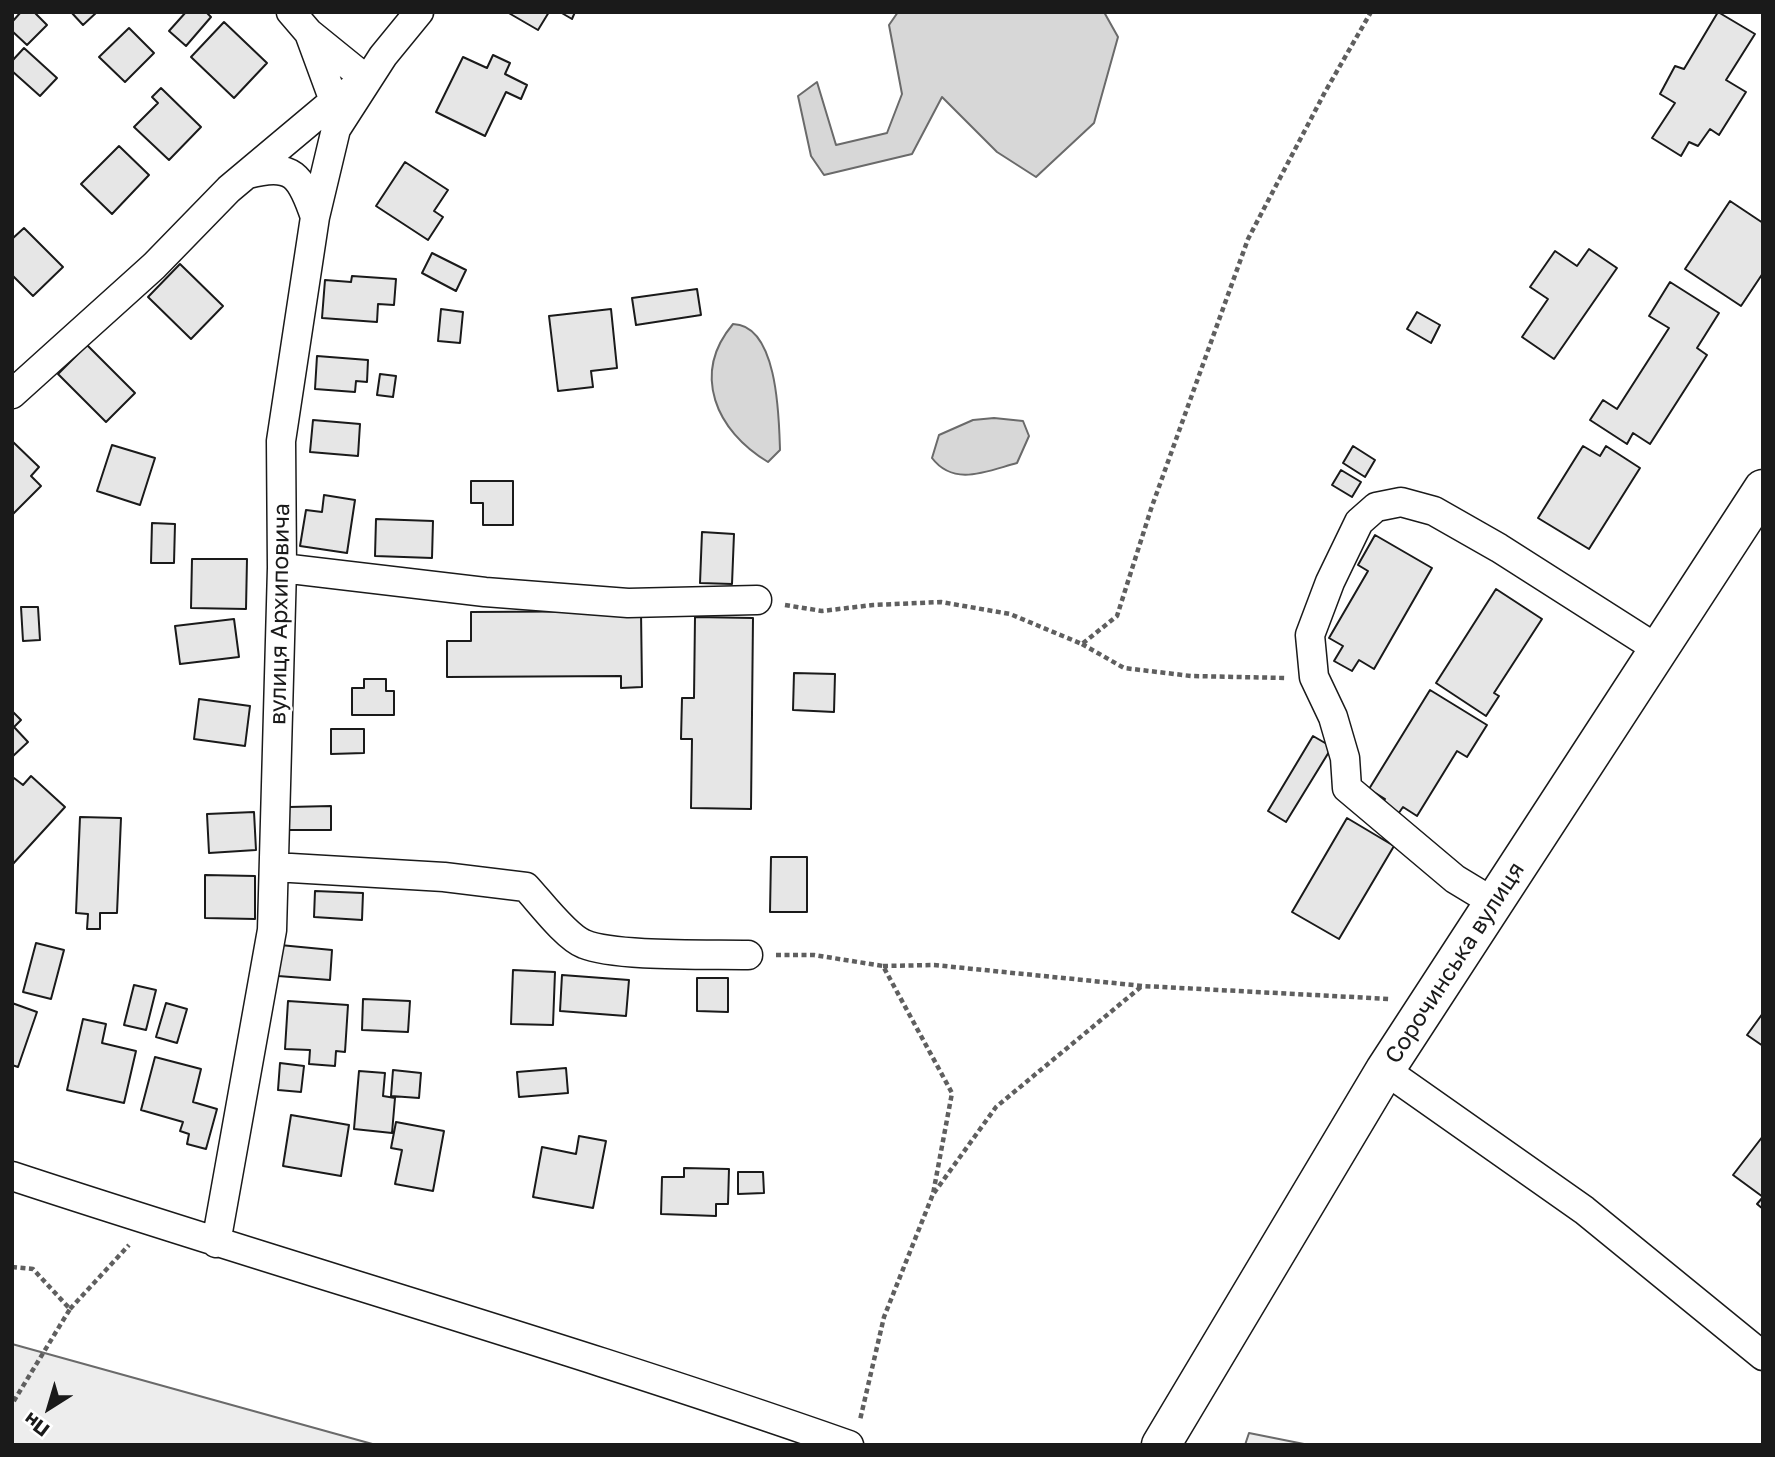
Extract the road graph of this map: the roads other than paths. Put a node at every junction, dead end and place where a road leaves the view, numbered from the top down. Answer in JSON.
{"nodes":[{"id":1,"x":290,"y":12,"type":"edge"},
{"id":2,"x":419,"y":12,"type":"edge"},
{"id":3,"x":309,"y":33,"type":"junction"},
{"id":4,"x":367,"y":80,"type":"junction"},
{"id":5,"x":335,"y":115,"type":"junction"},
{"id":6,"x":248,"y":174,"type":"junction"},
{"id":7,"x":315,"y":217,"type":"junction"},
{"id":8,"x":12,"y":394,"type":"edge"},
{"id":9,"x":1763,"y":489,"type":"edge"},
{"id":10,"x":282,"y":568,"type":"junction"},
{"id":11,"x":757,"y":600,"type":"road end"},
{"id":12,"x":1660,"y":650,"type":"junction"},
{"id":13,"x":274,"y":867,"type":"junction"},
{"id":14,"x":1493,"y":902,"type":"junction"},
{"id":15,"x":748,"y":955,"type":"road end"},
{"id":16,"x":1385,"y":1070,"type":"junction"},
{"id":17,"x":12,"y":1176,"type":"edge"},
{"id":18,"x":216,"y":1243,"type":"junction"},
{"id":19,"x":1763,"y":1356,"type":"edge"},
{"id":20,"x":853,"y":1438,"type":"edge"},
{"id":21,"x":1161,"y":1445,"type":"edge"}],
"edges":[{"from":1,"to":3,"type":"street"},
{"from":2,"to":4,"type":"street","name":"вулиця Архиповича"},
{"from":3,"to":4,"type":"street"},
{"from":3,"to":5,"type":"street"},
{"from":4,"to":5,"type":"street","name":"вулиця Архиповича"},
{"from":5,"to":6,"type":"street"},
{"from":5,"to":7,"type":"street","name":"вулиця Архиповича"},
{"from":6,"to":7,"type":"street"},
{"from":6,"to":8,"type":"street"},
{"from":7,"to":10,"type":"street","name":"вулиця Архиповича"},
{"from":9,"to":12,"type":"main road","name":"Сорочинська вулиця"},
{"from":10,"to":11,"type":"street"},
{"from":10,"to":13,"type":"street","name":"вулиця Архиповича"},
{"from":12,"to":14,"type":"main road","name":"Сорочинська вулиця"},
{"from":12,"to":14,"type":"street"},
{"from":13,"to":15,"type":"street"},
{"from":13,"to":18,"type":"street","name":"вулиця Архиповича"},
{"from":14,"to":16,"type":"main road","name":"Сорочинська вулиця"},
{"from":16,"to":19,"type":"street"},
{"from":16,"to":21,"type":"main road","name":"Сорочинська вулиця"},
{"from":17,"to":18,"type":"street"},
{"from":18,"to":20,"type":"street"}]}
